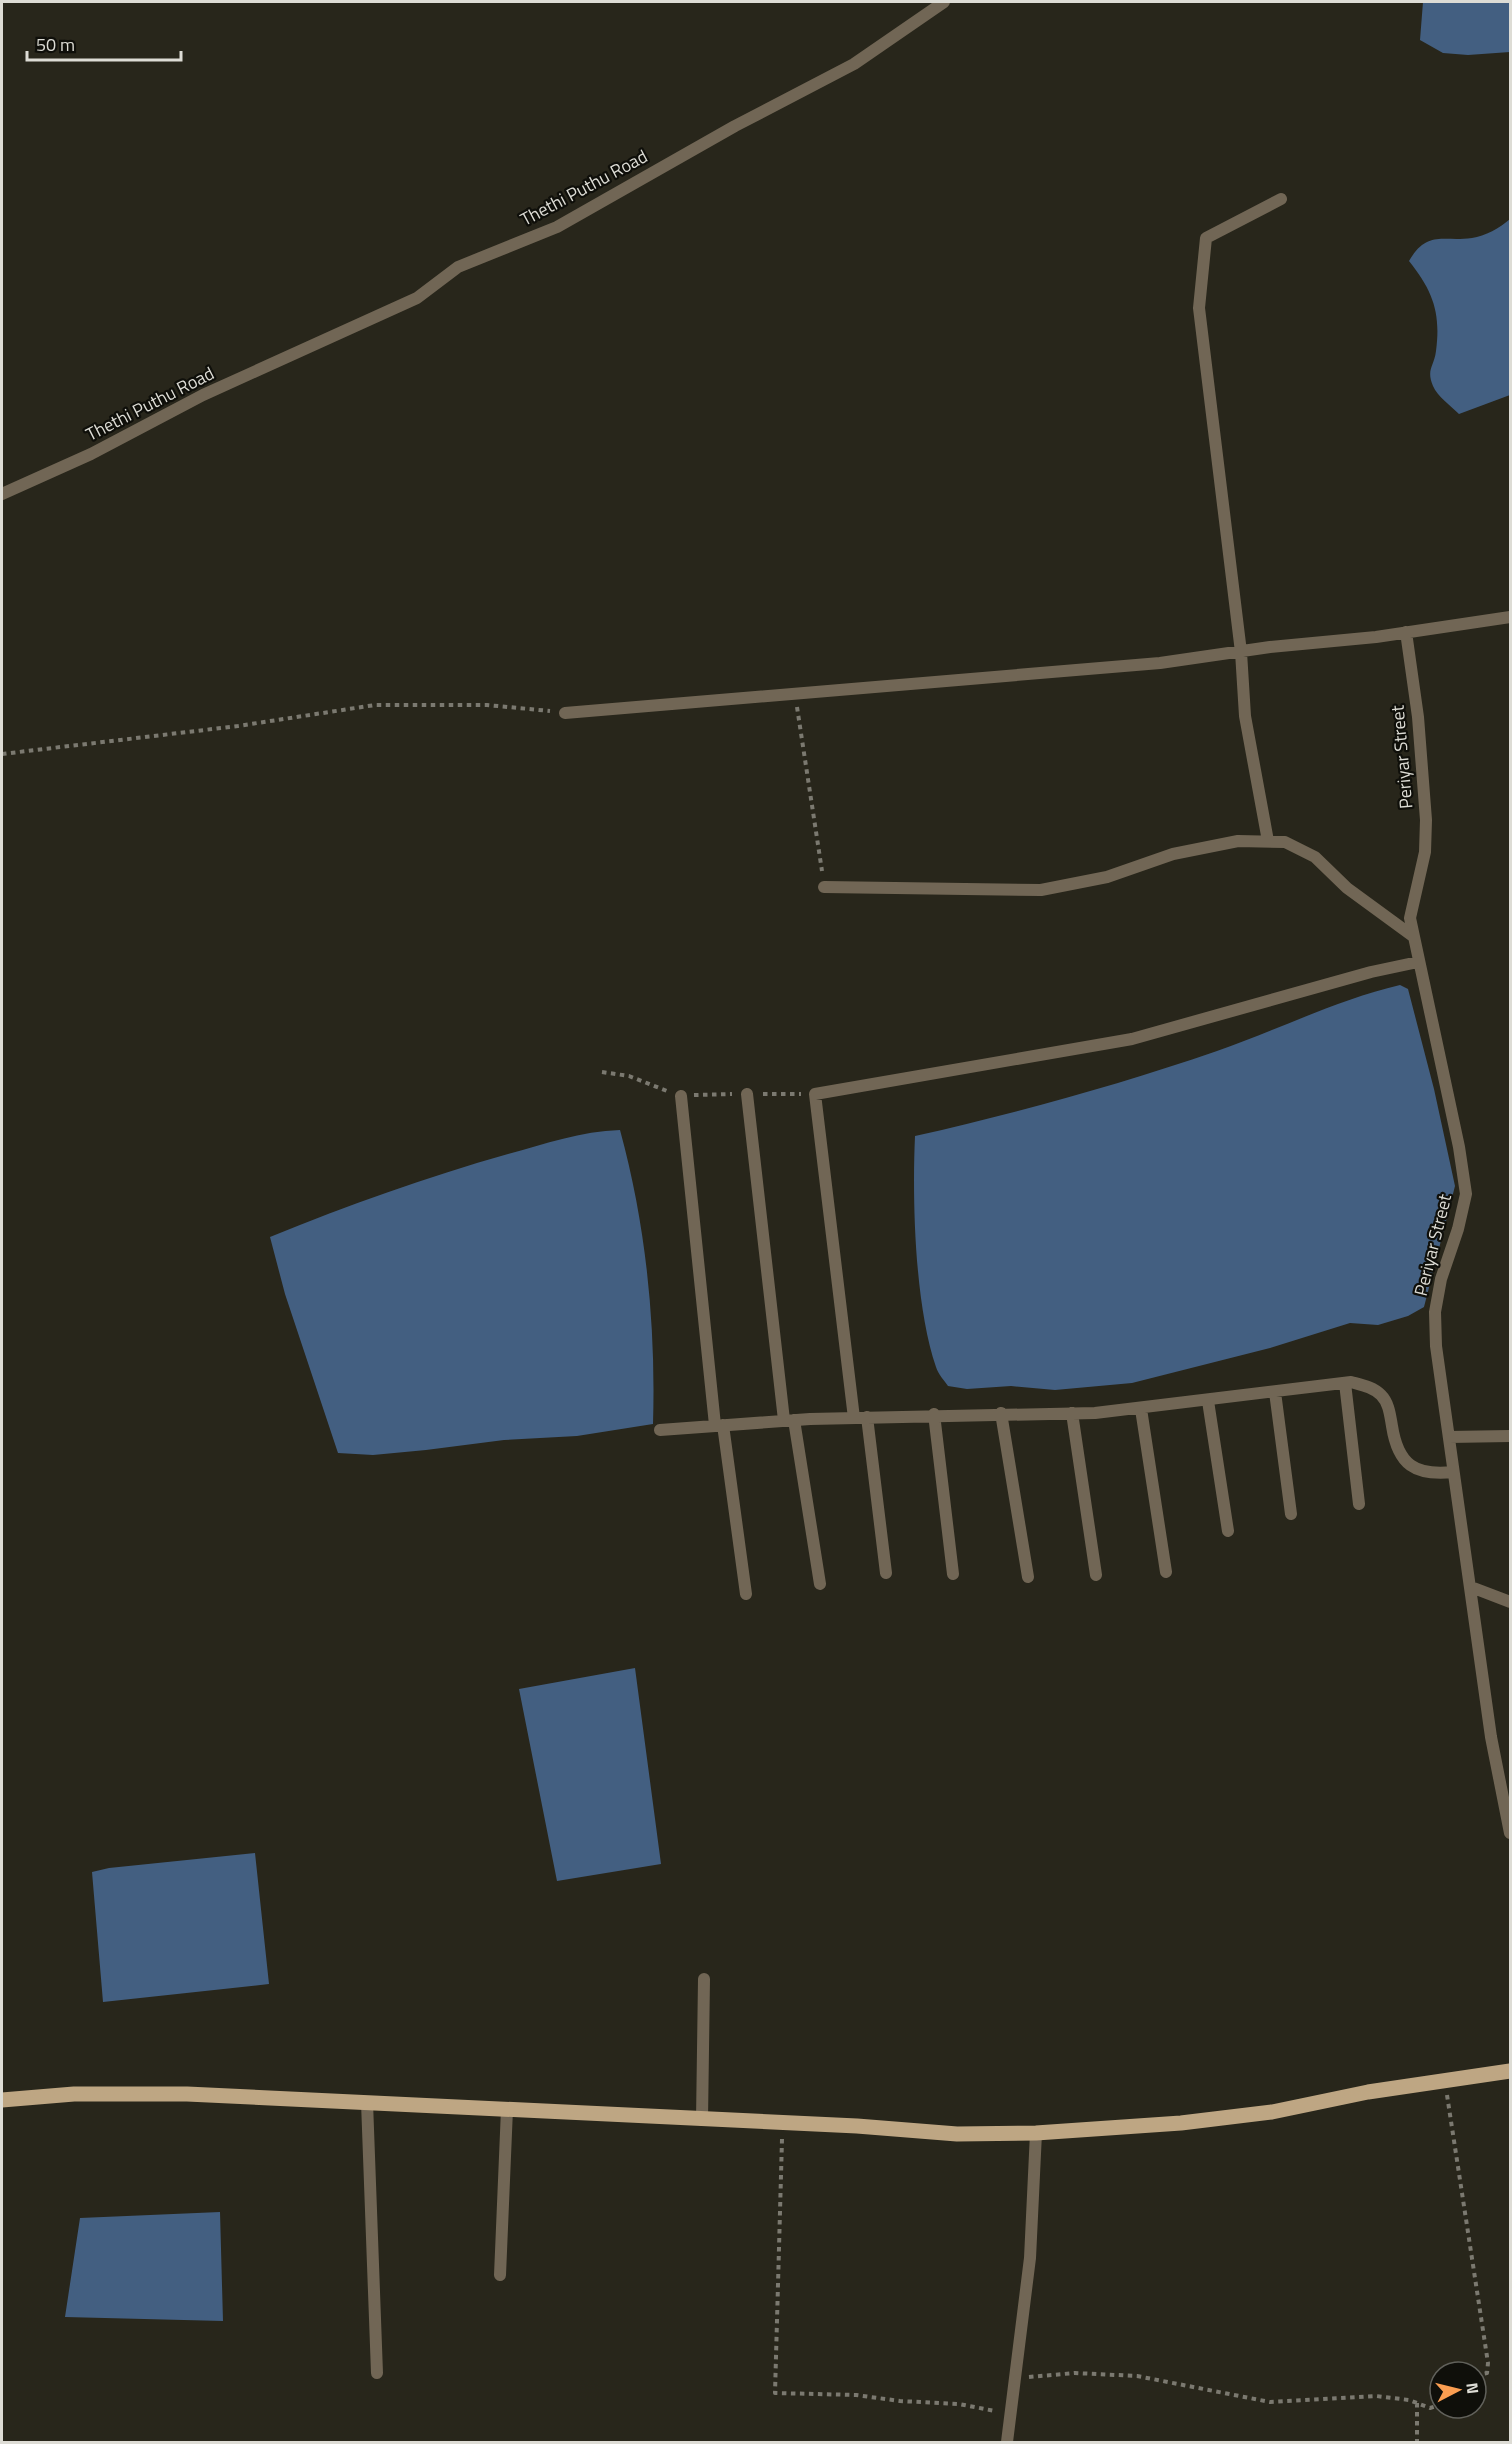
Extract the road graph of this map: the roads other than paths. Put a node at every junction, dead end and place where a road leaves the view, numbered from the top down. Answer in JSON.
{"nodes":[{"id":1,"x":944,"y":2,"type":"edge"},
{"id":2,"x":1281,"y":199,"type":"dead end"},
{"id":3,"x":2,"y":494,"type":"edge"},
{"id":4,"x":1510,"y":617,"type":"edge"},
{"id":5,"x":1406,"y":632,"type":"junction"},
{"id":6,"x":1241,"y":652,"type":"junction"},
{"id":7,"x":565,"y":713,"type":"road end"},
{"id":8,"x":1268,"y":841,"type":"junction"},
{"id":9,"x":824,"y":887,"type":"road end"},
{"id":10,"x":1414,"y":937,"type":"junction"},
{"id":11,"x":1418,"y":962,"type":"junction"},
{"id":12,"x":747,"y":1094,"type":"road end"},
{"id":13,"x":681,"y":1096,"type":"road end"},
{"id":14,"x":1345,"y":1383,"type":"junction"},
{"id":15,"x":1275,"y":1392,"type":"junction"},
{"id":16,"x":1208,"y":1401,"type":"junction"},
{"id":17,"x":1141,"y":1409,"type":"junction"},
{"id":18,"x":1001,"y":1413,"type":"junction"},
{"id":19,"x":1072,"y":1413,"type":"junction"},
{"id":20,"x":934,"y":1414,"type":"junction"},
{"id":21,"x":860,"y":1417,"type":"junction"},
{"id":22,"x":789,"y":1420,"type":"junction"},
{"id":23,"x":719,"y":1425,"type":"junction"},
{"id":24,"x":660,"y":1430,"type":"dead end"},
{"id":25,"x":1510,"y":1436,"type":"edge"},
{"id":26,"x":1449,"y":1437,"type":"junction"},
{"id":27,"x":1453,"y":1472,"type":"junction"},
{"id":28,"x":1359,"y":1504,"type":"dead end"},
{"id":29,"x":1291,"y":1514,"type":"dead end"},
{"id":30,"x":1228,"y":1531,"type":"dead end"},
{"id":31,"x":1166,"y":1572,"type":"dead end"},
{"id":32,"x":886,"y":1573,"type":"dead end"},
{"id":33,"x":953,"y":1574,"type":"dead end"},
{"id":34,"x":1096,"y":1575,"type":"dead end"},
{"id":35,"x":1028,"y":1577,"type":"dead end"},
{"id":36,"x":820,"y":1584,"type":"dead end"},
{"id":37,"x":1471,"y":1587,"type":"junction"},
{"id":38,"x":746,"y":1594,"type":"dead end"},
{"id":39,"x":1510,"y":1602,"type":"edge"},
{"id":40,"x":1510,"y":1833,"type":"edge"},
{"id":41,"x":704,"y":1979,"type":"dead end"},
{"id":42,"x":1510,"y":2071,"type":"edge"},
{"id":43,"x":2,"y":2100,"type":"edge"},
{"id":44,"x":367,"y":2102,"type":"junction"},
{"id":45,"x":507,"y":2109,"type":"junction"},
{"id":46,"x":702,"y":2120,"type":"junction"},
{"id":47,"x":1036,"y":2133,"type":"junction"},
{"id":48,"x":500,"y":2275,"type":"dead end"},
{"id":49,"x":377,"y":2373,"type":"dead end"},
{"id":50,"x":1007,"y":2442,"type":"edge"}],
"edges":[{"from":1,"to":3,"type":"street","name":"Thethi Puthu Road"},
{"from":2,"to":6,"type":"street"},
{"from":4,"to":5,"type":"street"},
{"from":5,"to":6,"type":"street"},
{"from":5,"to":10,"type":"street","name":"Periyar Street"},
{"from":6,"to":7,"type":"street"},
{"from":6,"to":8,"type":"street"},
{"from":8,"to":9,"type":"street"},
{"from":8,"to":10,"type":"street"},
{"from":10,"to":11,"type":"street","name":"Periyar Street"},
{"from":11,"to":21,"type":"street"},
{"from":11,"to":26,"type":"street","name":"Periyar Street"},
{"from":12,"to":22,"type":"street"},
{"from":13,"to":23,"type":"street"},
{"from":14,"to":15,"type":"street"},
{"from":14,"to":27,"type":"street"},
{"from":14,"to":28,"type":"street"},
{"from":15,"to":16,"type":"street"},
{"from":15,"to":29,"type":"street"},
{"from":16,"to":17,"type":"street"},
{"from":16,"to":30,"type":"street"},
{"from":17,"to":19,"type":"street"},
{"from":17,"to":31,"type":"street"},
{"from":18,"to":19,"type":"street"},
{"from":18,"to":20,"type":"street"},
{"from":18,"to":35,"type":"street"},
{"from":19,"to":34,"type":"street"},
{"from":20,"to":21,"type":"street"},
{"from":20,"to":33,"type":"street"},
{"from":21,"to":22,"type":"street"},
{"from":21,"to":32,"type":"street"},
{"from":22,"to":23,"type":"street"},
{"from":22,"to":36,"type":"street"},
{"from":23,"to":24,"type":"street"},
{"from":23,"to":38,"type":"street"},
{"from":25,"to":26,"type":"street"},
{"from":26,"to":27,"type":"street","name":"Periyar Street"},
{"from":27,"to":37,"type":"street","name":"Periyar Street"},
{"from":37,"to":39,"type":"street"},
{"from":37,"to":40,"type":"street","name":"Periyar Street"},
{"from":41,"to":46,"type":"street"},
{"from":42,"to":47,"type":"main road"},
{"from":43,"to":44,"type":"main road"},
{"from":44,"to":45,"type":"main road"},
{"from":44,"to":49,"type":"street"},
{"from":45,"to":46,"type":"main road"},
{"from":45,"to":48,"type":"street"},
{"from":46,"to":47,"type":"main road"},
{"from":47,"to":50,"type":"street"}]}
